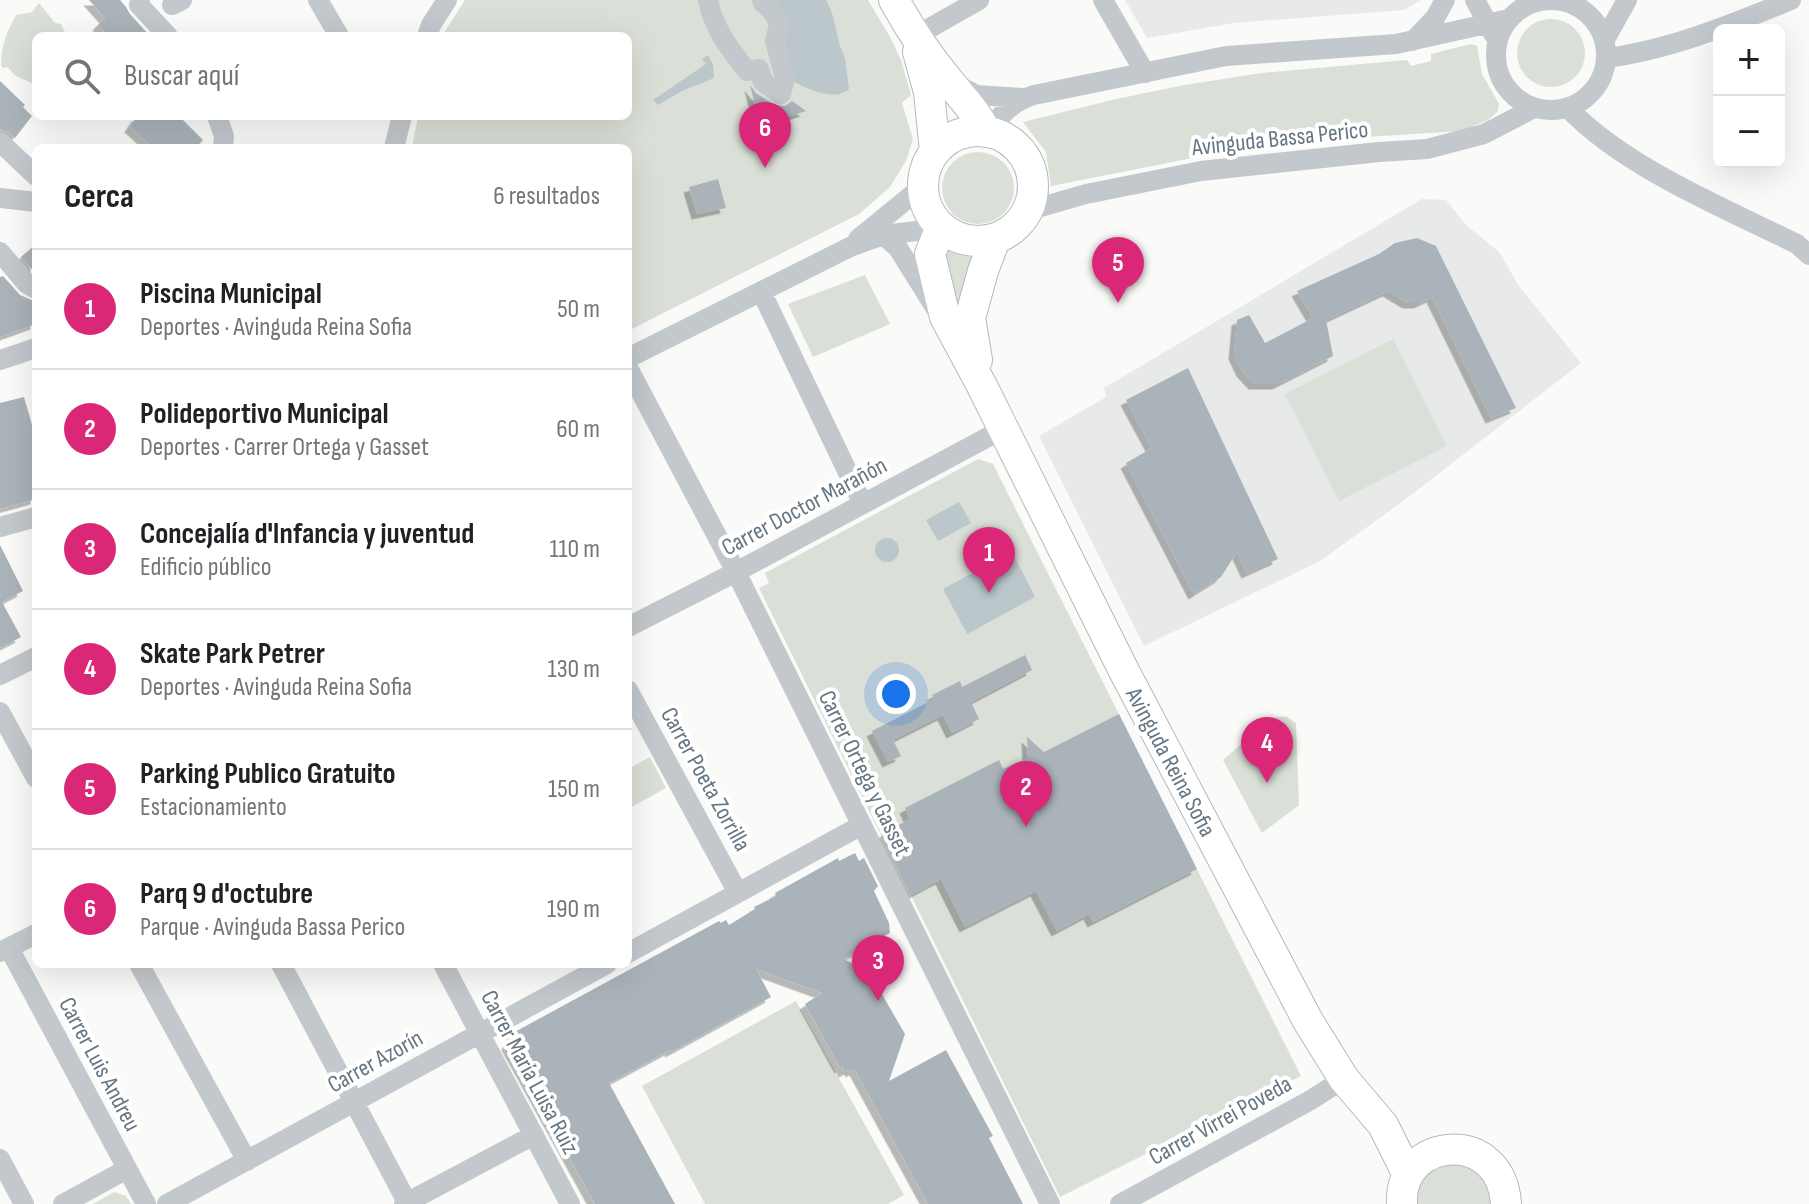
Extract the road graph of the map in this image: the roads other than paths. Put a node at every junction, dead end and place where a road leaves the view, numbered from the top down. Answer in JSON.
{"nodes":[{"id":1,"x":140,"y":0,"type":"edge"},
{"id":2,"x":318,"y":0,"type":"edge"},
{"id":3,"x":447,"y":0,"type":"edge"},
{"id":4,"x":708,"y":0,"type":"edge"},
{"id":5,"x":762,"y":0,"type":"edge"},
{"id":6,"x":894,"y":0,"type":"edge"},
{"id":7,"x":979,"y":0,"type":"edge"},
{"id":8,"x":1103,"y":0,"type":"edge"},
{"id":9,"x":1445,"y":0,"type":"edge"},
{"id":10,"x":1475,"y":0,"type":"edge"},
{"id":11,"x":1627,"y":0,"type":"edge"},
{"id":12,"x":1791,"y":0,"type":"edge"},
{"id":13,"x":164,"y":32,"type":"edge"},
{"id":14,"x":337,"y":32,"type":"edge"},
{"id":15,"x":428,"y":32,"type":"edge"},
{"id":16,"x":1493,"y":32,"type":"junction"},
{"id":17,"x":914,"y":37,"type":"junction"},
{"id":18,"x":1412,"y":41,"type":"junction"},
{"id":19,"x":1605,"y":50,"type":"junction"},
{"id":20,"x":1145,"y":73,"type":"junction"},
{"id":21,"x":947,"y":79,"type":"junction"},
{"id":22,"x":1023,"y":98,"type":"junction"},
{"id":23,"x":1534,"y":108,"type":"junction"},
{"id":24,"x":1568,"y":108,"type":"junction"},
{"id":25,"x":218,"y":120,"type":"edge"},
{"id":26,"x":988,"y":132,"type":"junction"},
{"id":27,"x":0,"y":142,"type":"edge"},
{"id":28,"x":223,"y":144,"type":"edge"},
{"id":29,"x":935,"y":152,"type":"junction"},
{"id":30,"x":32,"y":172,"type":"edge"},
{"id":31,"x":923,"y":186,"type":"junction"},
{"id":32,"x":0,"y":198,"type":"edge"},
{"id":33,"x":32,"y":202,"type":"edge"},
{"id":34,"x":1027,"y":211,"type":"junction"},
{"id":35,"x":939,"y":225,"type":"junction"},
{"id":36,"x":883,"y":235,"type":"junction"},
{"id":37,"x":995,"y":239,"type":"junction"},
{"id":38,"x":850,"y":247,"type":"junction"},
{"id":39,"x":0,"y":252,"type":"edge"},
{"id":40,"x":1809,"y":255,"type":"edge"},
{"id":41,"x":0,"y":268,"type":"edge"},
{"id":42,"x":31,"y":286,"type":"edge"},
{"id":43,"x":761,"y":291,"type":"junction"},
{"id":44,"x":945,"y":317,"type":"junction"},
{"id":45,"x":32,"y":349,"type":"edge"},
{"id":46,"x":632,"y":356,"type":"edge"},
{"id":47,"x":0,"y":360,"type":"edge"},
{"id":48,"x":632,"y":376,"type":"edge"},
{"id":49,"x":982,"y":386,"type":"junction"},
{"id":50,"x":1003,"y":429,"type":"junction"},
{"id":51,"x":863,"y":504,"type":"junction"},
{"id":52,"x":32,"y":518,"type":"edge"},
{"id":53,"x":0,"y":527,"type":"edge"},
{"id":54,"x":736,"y":572,"type":"junction"},
{"id":55,"x":632,"y":625,"type":"edge"},
{"id":56,"x":32,"y":659,"type":"edge"},
{"id":57,"x":0,"y":675,"type":"edge"},
{"id":58,"x":632,"y":697,"type":"edge"},
{"id":59,"x":0,"y":712,"type":"edge"},
{"id":60,"x":32,"y":771,"type":"edge"},
{"id":61,"x":862,"y":825,"type":"junction"},
{"id":62,"x":738,"y":893,"type":"junction"},
{"id":63,"x":32,"y":936,"type":"edge"},
{"id":64,"x":4,"y":950,"type":"edge"},
{"id":65,"x":632,"y":951,"type":"edge"},
{"id":66,"x":141,"y":968,"type":"edge"},
{"id":67,"x":283,"y":968,"type":"edge"},
{"id":68,"x":445,"y":968,"type":"edge"},
{"id":69,"x":600,"y":968,"type":"edge"},
{"id":70,"x":480,"y":1034,"type":"junction"},
{"id":71,"x":1344,"y":1079,"type":"junction"},
{"id":72,"x":354,"y":1102,"type":"junction"},
{"id":73,"x":1383,"y":1125,"type":"junction"},
{"id":74,"x":534,"y":1135,"type":"junction"},
{"id":75,"x":1439,"y":1151,"type":"junction"},
{"id":76,"x":0,"y":1159,"type":"edge"},
{"id":77,"x":247,"y":1161,"type":"junction"},
{"id":78,"x":127,"y":1169,"type":"junction"},
{"id":79,"x":1405,"y":1190,"type":"edge"},
{"id":80,"x":406,"y":1203,"type":"edge"},
{"id":81,"x":24,"y":1204,"type":"edge"},
{"id":82,"x":63,"y":1204,"type":"edge"},
{"id":83,"x":146,"y":1204,"type":"edge"},
{"id":84,"x":167,"y":1204,"type":"edge"},
{"id":85,"x":570,"y":1204,"type":"edge"},
{"id":86,"x":1050,"y":1204,"type":"edge"},
{"id":87,"x":1120,"y":1204,"type":"edge"},
{"id":88,"x":1506,"y":1204,"type":"edge"}],
"edges":[{"from":1,"to":13,"type":"street"},
{"from":2,"to":14,"type":"street"},
{"from":3,"to":15,"type":"street"},
{"from":4,"to":5,"type":"street"},
{"from":6,"to":17,"type":"street"},
{"from":7,"to":17,"type":"street"},
{"from":8,"to":20,"type":"street"},
{"from":9,"to":18,"type":"street"},
{"from":10,"to":16,"type":"street"},
{"from":11,"to":19,"type":"street"},
{"from":12,"to":19,"type":"street"},
{"from":16,"to":18,"type":"street"},
{"from":16,"to":19,"type":"street"},
{"from":16,"to":23,"type":"street"},
{"from":17,"to":21,"type":"street"},
{"from":17,"to":29,"type":"street"},
{"from":18,"to":20,"type":"street"},
{"from":19,"to":24,"type":"street"},
{"from":20,"to":22,"type":"street"},
{"from":21,"to":22,"type":"street"},
{"from":21,"to":26,"type":"street"},
{"from":22,"to":26,"type":"street"},
{"from":23,"to":24,"type":"street"},
{"from":23,"to":34,"type":"street","name":"Avinguda Bassa Perico"},
{"from":24,"to":40,"type":"street"},
{"from":25,"to":28,"type":"street"},
{"from":26,"to":29,"type":"street"},
{"from":26,"to":34,"type":"street"},
{"from":27,"to":30,"type":"street"},
{"from":29,"to":31,"type":"street"},
{"from":31,"to":35,"type":"street"},
{"from":31,"to":38,"type":"street"},
{"from":32,"to":33,"type":"street"},
{"from":34,"to":37,"type":"street"},
{"from":35,"to":36,"type":"street"},
{"from":35,"to":37,"type":"street"},
{"from":35,"to":44,"type":"street","name":"Avinguda Reina Sofia"},
{"from":36,"to":38,"type":"street"},
{"from":36,"to":44,"type":"street","name":"Avinguda Reina Sofia"},
{"from":37,"to":49,"type":"street","name":"Avinguda Reina Sofia"},
{"from":38,"to":43,"type":"street"},
{"from":39,"to":42,"type":"street"},
{"from":41,"to":42,"type":"street"},
{"from":43,"to":46,"type":"street"},
{"from":43,"to":51,"type":"street"},
{"from":44,"to":49,"type":"street","name":"Avinguda Reina Sofia"},
{"from":45,"to":47,"type":"street"},
{"from":48,"to":54,"type":"street","name":"Carrer Ortega y Gasset"},
{"from":49,"to":50,"type":"street","name":"Avinguda Reina Sofia"},
{"from":50,"to":51,"type":"street","name":"Carrer Doctor Marañón"},
{"from":50,"to":71,"type":"street","name":"Avinguda Reina Sofia"},
{"from":51,"to":54,"type":"street","name":"Carrer Doctor Marañón"},
{"from":52,"to":53,"type":"street"},
{"from":54,"to":55,"type":"street","name":"Carrer Doctor Marañón"},
{"from":54,"to":61,"type":"street","name":"Carrer Ortega y Gasset"},
{"from":56,"to":57,"type":"street"},
{"from":58,"to":62,"type":"street","name":"Carrer Poeta Zorrilla"},
{"from":59,"to":60,"type":"street"},
{"from":61,"to":62,"type":"street"},
{"from":61,"to":86,"type":"street","name":"Carrer Ortega y Gasset"},
{"from":62,"to":65,"type":"street"},
{"from":63,"to":64,"type":"street"},
{"from":64,"to":78,"type":"street","name":"Carrer Luis Andreu"},
{"from":66,"to":77,"type":"street"},
{"from":67,"to":72,"type":"street"},
{"from":68,"to":70,"type":"street","name":"Carrer María Luisa Ruiz"},
{"from":69,"to":70,"type":"street","name":"Carrer Azorín"},
{"from":70,"to":72,"type":"street","name":"Carrer Azorín"},
{"from":70,"to":74,"type":"street","name":"Carrer María Luisa Ruiz"},
{"from":71,"to":73,"type":"street","name":"Avinguda Reina Sofia"},
{"from":71,"to":87,"type":"street","name":"Carrer Virrei Poveda"},
{"from":72,"to":77,"type":"street","name":"Carrer Azorín"},
{"from":72,"to":80,"type":"street"},
{"from":73,"to":75,"type":"street","name":"Avinguda Reina Sofia"},
{"from":73,"to":79,"type":"street","name":"Avinguda Reina Sofia"},
{"from":74,"to":80,"type":"street"},
{"from":74,"to":85,"type":"street","name":"Carrer María Luisa Ruiz"},
{"from":75,"to":79,"type":"street"},
{"from":75,"to":88,"type":"street","name":"Avinguda Reina Sofia"},
{"from":76,"to":81,"type":"street"},
{"from":77,"to":84,"type":"street","name":"Carrer Azorín"},
{"from":78,"to":82,"type":"street"},
{"from":78,"to":83,"type":"street","name":"Carrer Luis Andreu"}]}
